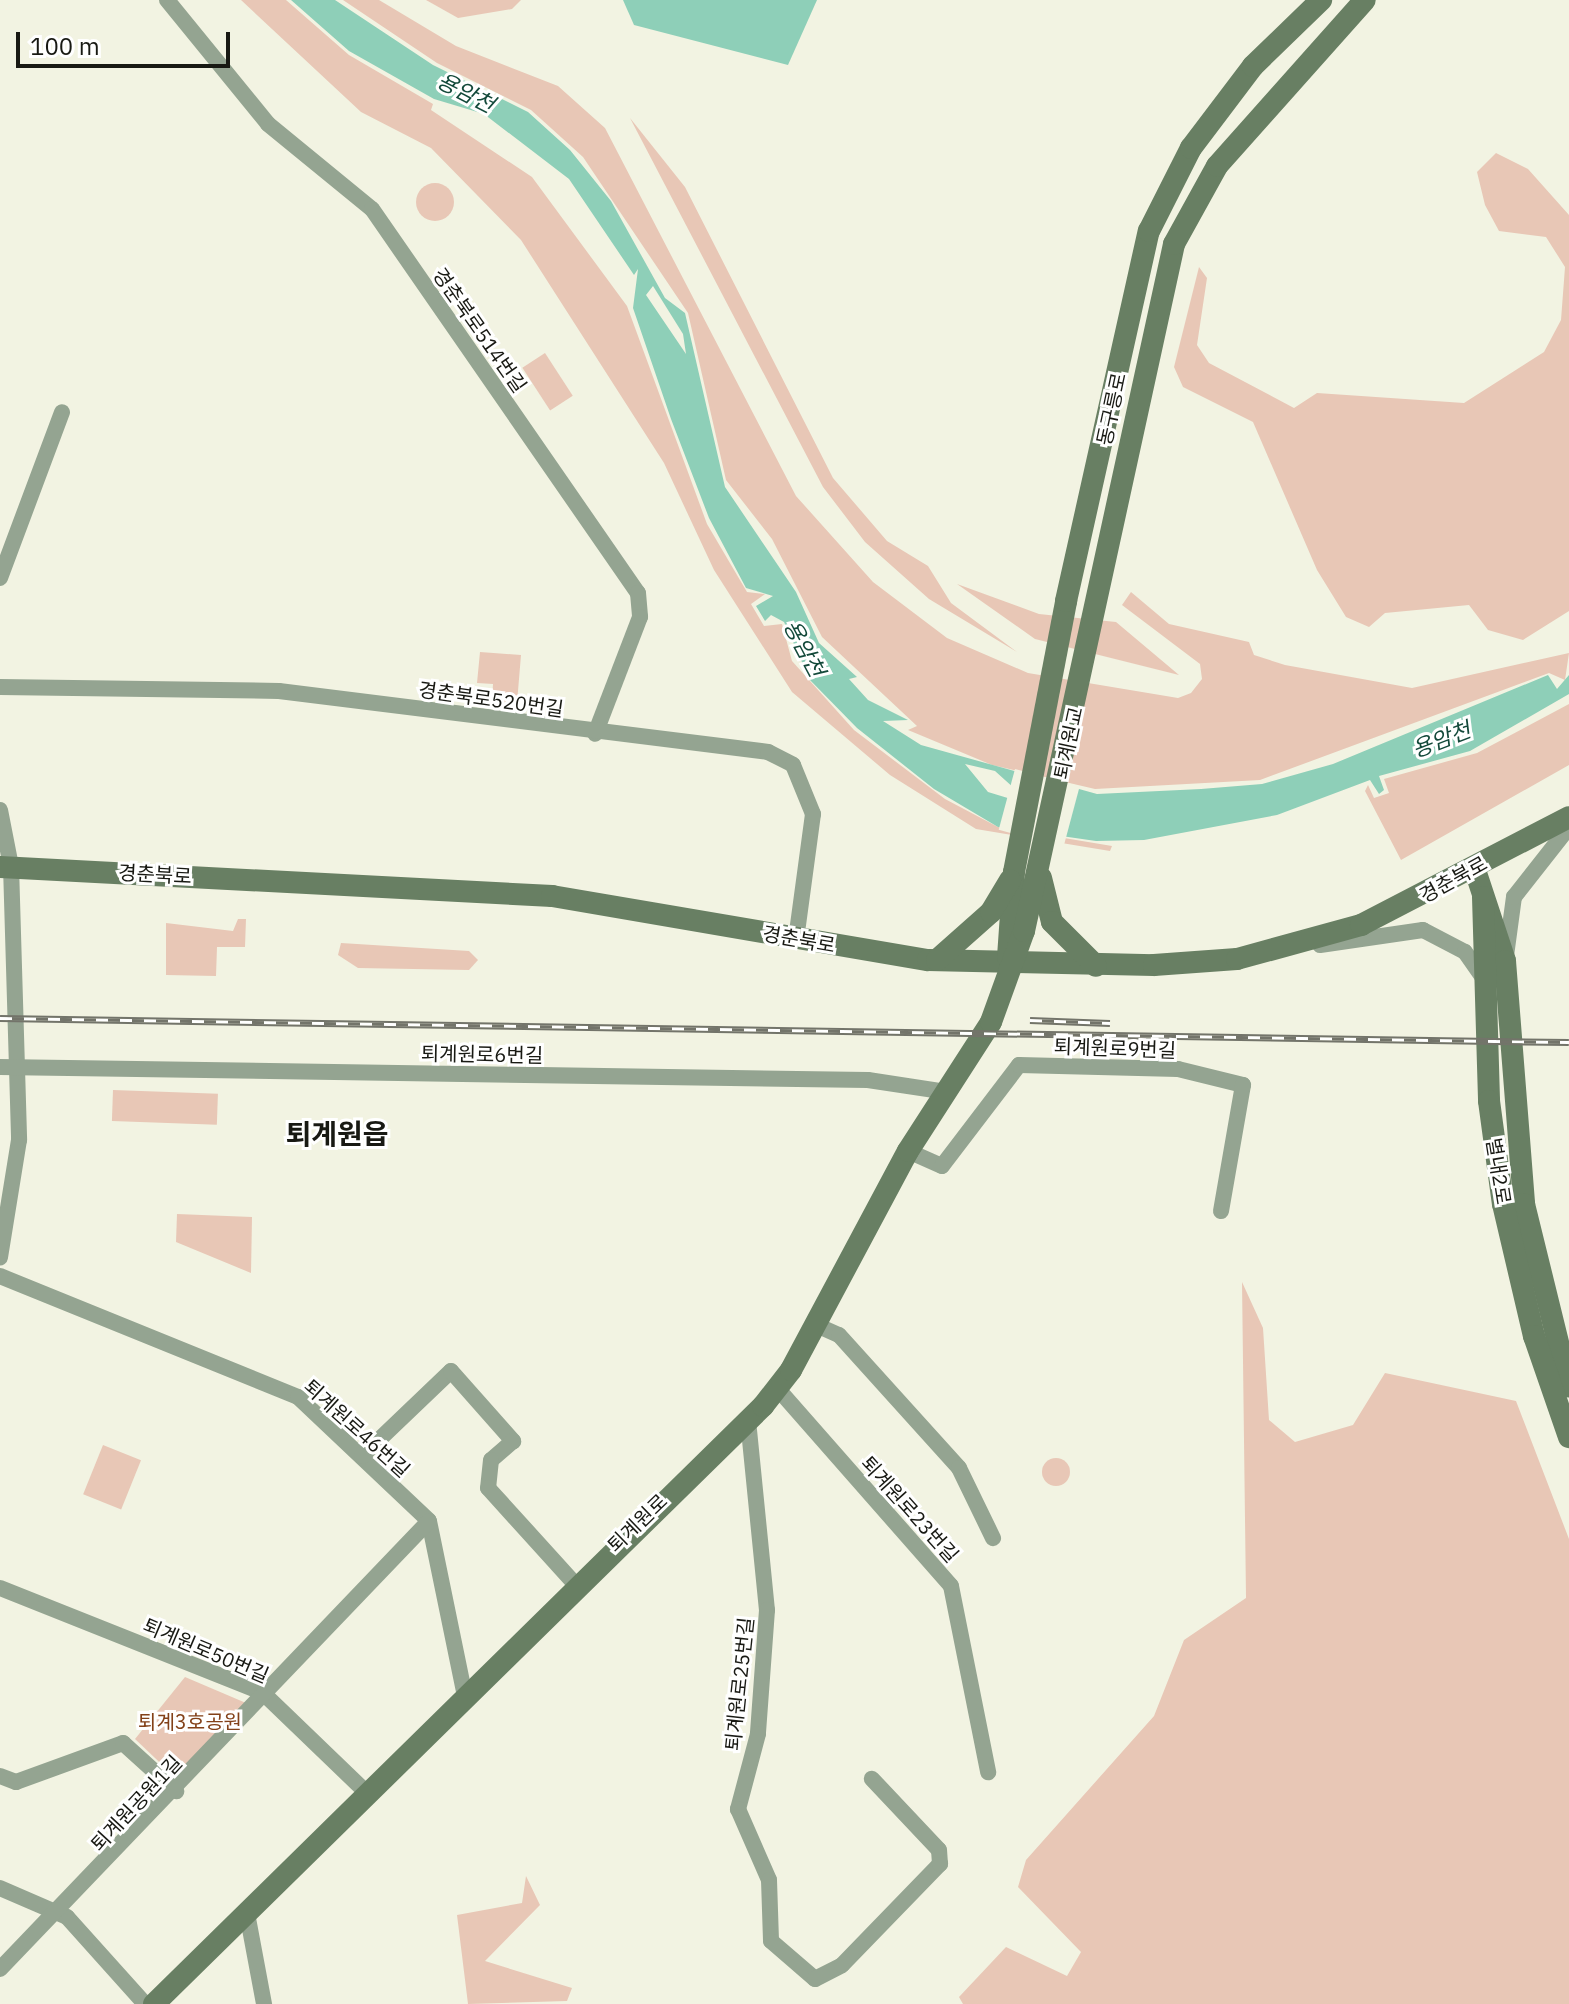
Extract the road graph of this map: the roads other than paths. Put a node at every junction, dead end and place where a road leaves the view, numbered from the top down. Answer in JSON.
{"nodes":[{"id":1,"x":167,"y":0,"type":"edge"},
{"id":2,"x":1321,"y":0,"type":"edge"},
{"id":3,"x":1365,"y":0,"type":"edge"},
{"id":4,"x":62,"y":412,"type":"dead end"},
{"id":5,"x":0,"y":578,"type":"edge"},
{"id":6,"x":1096,"y":608,"type":"joint"},
{"id":7,"x":0,"y":687,"type":"edge"},
{"id":8,"x":595,"y":734,"type":"junction"},
{"id":9,"x":0,"y":810,"type":"edge"},
{"id":10,"x":1569,"y":817,"type":"edge"},
{"id":11,"x":1569,"y":827,"type":"edge"},
{"id":12,"x":6,"y":866,"type":"edge"},
{"id":13,"x":1474,"y":867,"type":"junction"},
{"id":14,"x":1014,"y":872,"type":"joint"},
{"id":15,"x":1040,"y":877,"type":"junction"},
{"id":16,"x":1483,"y":897,"type":"junction"},
{"id":17,"x":1007,"y":923,"type":"junction"},
{"id":18,"x":796,"y":939,"type":"junction"},
{"id":19,"x":1299,"y":948,"type":"junction"},
{"id":20,"x":937,"y":960,"type":"junction"},
{"id":21,"x":1505,"y":961,"type":"junction"},
{"id":22,"x":1009,"y":962,"type":"junction"},
{"id":23,"x":1096,"y":966,"type":"junction"},
{"id":24,"x":1483,"y":978,"type":"junction"},
{"id":25,"x":8,"y":1068,"type":"edge"},
{"id":26,"x":946,"y":1092,"type":"junction"},
{"id":27,"x":908,"y":1151,"type":"junction"},
{"id":28,"x":1221,"y":1211,"type":"dead end"},
{"id":29,"x":0,"y":1257,"type":"edge"},
{"id":30,"x":0,"y":1276,"type":"edge"},
{"id":31,"x":814,"y":1324,"type":"junction"},
{"id":32,"x":1569,"y":1387,"type":"edge"},
{"id":33,"x":778,"y":1389,"type":"junction"},
{"id":34,"x":748,"y":1420,"type":"junction"},
{"id":35,"x":1569,"y":1437,"type":"edge"},
{"id":36,"x":362,"y":1456,"type":"junction"},
{"id":37,"x":429,"y":1521,"type":"junction"},
{"id":38,"x":993,"y":1538,"type":"dead end"},
{"id":39,"x":575,"y":1584,"type":"junction"},
{"id":40,"x":0,"y":1588,"type":"edge"},
{"id":41,"x":262,"y":1692,"type":"junction"},
{"id":42,"x":464,"y":1692,"type":"junction"},
{"id":43,"x":988,"y":1772,"type":"dead end"},
{"id":44,"x":0,"y":1776,"type":"edge"},
{"id":45,"x":872,"y":1779,"type":"dead end"},
{"id":46,"x":176,"y":1791,"type":"junction"},
{"id":47,"x":368,"y":1794,"type":"junction"},
{"id":48,"x":0,"y":1888,"type":"edge"},
{"id":49,"x":59,"y":1913,"type":"junction"},
{"id":50,"x":247,"y":1913,"type":"junction"},
{"id":51,"x":0,"y":1969,"type":"edge"},
{"id":52,"x":145,"y":2004,"type":"edge"},
{"id":53,"x":154,"y":2004,"type":"edge"},
{"id":54,"x":264,"y":2004,"type":"edge"}],
"edges":[{"from":1,"to":8,"type":"street","name":"경춘북로514번길"},
{"from":2,"to":14,"type":"street","name":"동구릉로"},
{"from":3,"to":6,"type":"street","name":"동구릉로"},
{"from":4,"to":5,"type":"street"},
{"from":6,"to":15,"type":"street","name":"퇴계원교"},
{"from":7,"to":8,"type":"street","name":"경춘북로520번길"},
{"from":8,"to":18,"type":"street","name":"경춘북로520번길"},
{"from":9,"to":12,"type":"street"},
{"from":10,"to":13,"type":"street","name":"경춘북로"},
{"from":11,"to":21,"type":"street"},
{"from":12,"to":18,"type":"street","name":"경춘북로"},
{"from":12,"to":25,"type":"street"},
{"from":13,"to":16,"type":"street","name":"별내2로"},
{"from":13,"to":19,"type":"street","name":"경춘북로"},
{"from":14,"to":17,"type":"street","name":"퇴계원로"},
{"from":15,"to":17,"type":"street","name":"퇴계원로"},
{"from":15,"to":23,"type":"street"},
{"from":16,"to":21,"type":"street","name":"별내2로"},
{"from":16,"to":24,"type":"street","name":"별내2로"},
{"from":17,"to":20,"type":"street"},
{"from":17,"to":22,"type":"street","name":"퇴계원로"},
{"from":18,"to":20,"type":"street","name":"경춘북로"},
{"from":19,"to":23,"type":"street","name":"경춘북로"},
{"from":19,"to":24,"type":"street"},
{"from":20,"to":22,"type":"street","name":"경춘북로"},
{"from":21,"to":32,"type":"street","name":"별내2로"},
{"from":22,"to":23,"type":"street","name":"경춘북로"},
{"from":22,"to":26,"type":"street","name":"퇴계원로"},
{"from":24,"to":35,"type":"street","name":"별내2로"},
{"from":25,"to":26,"type":"street","name":"퇴계원로6번길"},
{"from":25,"to":29,"type":"street"},
{"from":26,"to":27,"type":"street","name":"퇴계원로"},
{"from":27,"to":28,"type":"street","name":"퇴계원로9번길"},
{"from":27,"to":31,"type":"street","name":"퇴계원로"},
{"from":30,"to":36,"type":"street","name":"퇴계원로46번길"},
{"from":31,"to":33,"type":"street","name":"퇴계원로"},
{"from":31,"to":38,"type":"street"},
{"from":33,"to":34,"type":"street","name":"퇴계원로"},
{"from":33,"to":43,"type":"street","name":"퇴계원로23번길"},
{"from":34,"to":39,"type":"street","name":"퇴계원로"},
{"from":34,"to":45,"type":"street","name":"퇴계원로25번길"},
{"from":36,"to":37,"type":"street","name":"퇴계원로46번길"},
{"from":36,"to":39,"type":"street"},
{"from":37,"to":41,"type":"street","name":"퇴계원공원1길"},
{"from":37,"to":42,"type":"street"},
{"from":39,"to":42,"type":"street","name":"퇴계원로"},
{"from":40,"to":41,"type":"street","name":"퇴계원로50번길"},
{"from":41,"to":46,"type":"street","name":"퇴계원공원1길"},
{"from":41,"to":47,"type":"street","name":"퇴계원로50번길"},
{"from":42,"to":47,"type":"street","name":"퇴계원로"},
{"from":44,"to":46,"type":"street"},
{"from":46,"to":49,"type":"street","name":"퇴계원공원1길"},
{"from":47,"to":50,"type":"street","name":"퇴계원로"},
{"from":48,"to":49,"type":"street"},
{"from":49,"to":51,"type":"street","name":"퇴계원공원1길"},
{"from":49,"to":52,"type":"street"},
{"from":50,"to":53,"type":"street","name":"퇴계원로"},
{"from":50,"to":54,"type":"street"}]}
